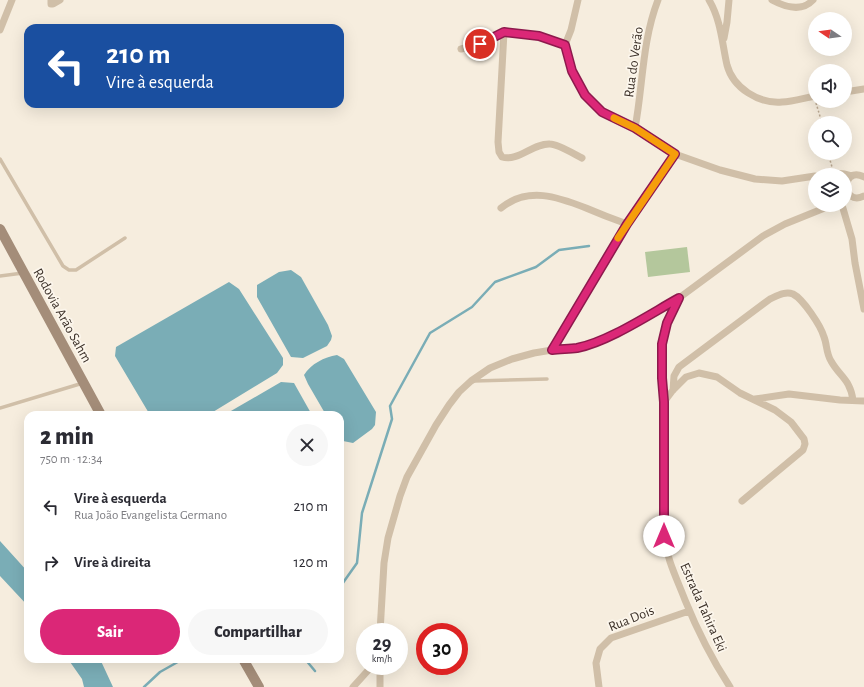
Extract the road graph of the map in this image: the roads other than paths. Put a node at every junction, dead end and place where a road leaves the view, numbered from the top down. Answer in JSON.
{"nodes":[{"id":1,"x":12,"y":0,"type":"edge"},
{"id":2,"x":52,"y":0,"type":"edge"},
{"id":3,"x":60,"y":0,"type":"edge"},
{"id":4,"x":578,"y":0,"type":"edge"},
{"id":5,"x":709,"y":0,"type":"edge"},
{"id":6,"x":730,"y":0,"type":"edge"},
{"id":7,"x":772,"y":0,"type":"edge"},
{"id":8,"x":813,"y":0,"type":"edge"},
{"id":9,"x":657,"y":2,"type":"edge"},
{"id":10,"x":0,"y":30,"type":"edge"},
{"id":11,"x":504,"y":32,"type":"junction"},
{"id":12,"x":723,"y":40,"type":"junction"},
{"id":13,"x":565,"y":45,"type":"junction"},
{"id":14,"x":461,"y":49,"type":"dead end"},
{"id":15,"x":864,"y":89,"type":"edge"},
{"id":16,"x":852,"y":91,"type":"edge"},
{"id":17,"x":808,"y":97,"type":"edge"},
{"id":18,"x":635,"y":128,"type":"junction"},
{"id":19,"x":675,"y":154,"type":"junction"},
{"id":20,"x":582,"y":158,"type":"dead end"},
{"id":21,"x":0,"y":159,"type":"edge"},
{"id":22,"x":808,"y":177,"type":"edge"},
{"id":23,"x":864,"y":196,"type":"edge"},
{"id":24,"x":853,"y":197,"type":"edge"},
{"id":25,"x":502,"y":208,"type":"dead end"},
{"id":26,"x":813,"y":212,"type":"edge"},
{"id":27,"x":844,"y":212,"type":"edge"},
{"id":28,"x":627,"y":224,"type":"junction"},
{"id":29,"x":0,"y":229,"type":"edge"},
{"id":30,"x":125,"y":238,"type":"dead end"},
{"id":31,"x":24,"y":273,"type":"junction"},
{"id":32,"x":861,"y":275,"type":"edge"},
{"id":33,"x":0,"y":276,"type":"edge"},
{"id":34,"x":679,"y":298,"type":"junction"},
{"id":35,"x":864,"y":309,"type":"edge"},
{"id":36,"x":552,"y":350,"type":"junction"},
{"id":37,"x":547,"y":379,"type":"dead end"},
{"id":38,"x":471,"y":381,"type":"junction"},
{"id":39,"x":84,"y":382,"type":"junction"},
{"id":40,"x":673,"y":390,"type":"junction"},
{"id":41,"x":755,"y":399,"type":"junction"},
{"id":42,"x":853,"y":400,"type":"junction"},
{"id":43,"x":864,"y":401,"type":"edge"},
{"id":44,"x":664,"y":402,"type":"junction"},
{"id":45,"x":0,"y":408,"type":"edge"},
{"id":46,"x":99,"y":411,"type":"edge"},
{"id":47,"x":742,"y":501,"type":"dead end"},
{"id":48,"x":689,"y":611,"type":"junction"},
{"id":49,"x":381,"y":623,"type":"edge"},
{"id":50,"x":245,"y":663,"type":"edge"},
{"id":51,"x":364,"y":675,"type":"edge"},
{"id":52,"x":380,"y":675,"type":"edge"},
{"id":53,"x":259,"y":687,"type":"edge"},
{"id":54,"x":353,"y":687,"type":"edge"},
{"id":55,"x":380,"y":687,"type":"edge"},
{"id":56,"x":599,"y":687,"type":"edge"},
{"id":57,"x":730,"y":687,"type":"edge"}],
"edges":[{"from":1,"to":10,"type":"street"},
{"from":2,"to":3,"type":"street"},
{"from":4,"to":13,"type":"street"},
{"from":5,"to":12,"type":"street"},
{"from":6,"to":12,"type":"street"},
{"from":7,"to":8,"type":"street"},
{"from":9,"to":18,"type":"street","name":"Rua do Verão"},
{"from":11,"to":13,"type":"street"},
{"from":11,"to":14,"type":"street"},
{"from":11,"to":20,"type":"street"},
{"from":12,"to":17,"type":"street"},
{"from":13,"to":18,"type":"street"},
{"from":15,"to":16,"type":"street"},
{"from":18,"to":19,"type":"street"},
{"from":19,"to":22,"type":"street"},
{"from":19,"to":28,"type":"street"},
{"from":21,"to":30,"type":"lane"},
{"from":23,"to":24,"type":"street"},
{"from":25,"to":28,"type":"street"},
{"from":26,"to":34,"type":"street"},
{"from":27,"to":32,"type":"street"},
{"from":28,"to":36,"type":"street"},
{"from":29,"to":31,"type":"street","name":"Rodovia Arão Sahm"},
{"from":31,"to":33,"type":"lane"},
{"from":31,"to":39,"type":"street","name":"Rodovia Arão Sahm"},
{"from":32,"to":35,"type":"street"},
{"from":34,"to":36,"type":"street"},
{"from":34,"to":44,"type":"street","name":"Estrada Tahira Eki"},
{"from":36,"to":38,"type":"street"},
{"from":37,"to":38,"type":"lane"},
{"from":38,"to":49,"type":"street"},
{"from":39,"to":45,"type":"lane"},
{"from":39,"to":46,"type":"street","name":"Rodovia Arão Sahm"},
{"from":40,"to":41,"type":"street"},
{"from":40,"to":42,"type":"street"},
{"from":40,"to":44,"type":"street"},
{"from":41,"to":42,"type":"street"},
{"from":41,"to":47,"type":"street"},
{"from":42,"to":43,"type":"street"},
{"from":44,"to":48,"type":"street","name":"Estrada Tahira Eki"},
{"from":48,"to":56,"type":"street","name":"Rua Dois"},
{"from":48,"to":57,"type":"street","name":"Estrada Tahira Eki"},
{"from":50,"to":53,"type":"street"},
{"from":51,"to":54,"type":"street"},
{"from":52,"to":55,"type":"street"}]}
